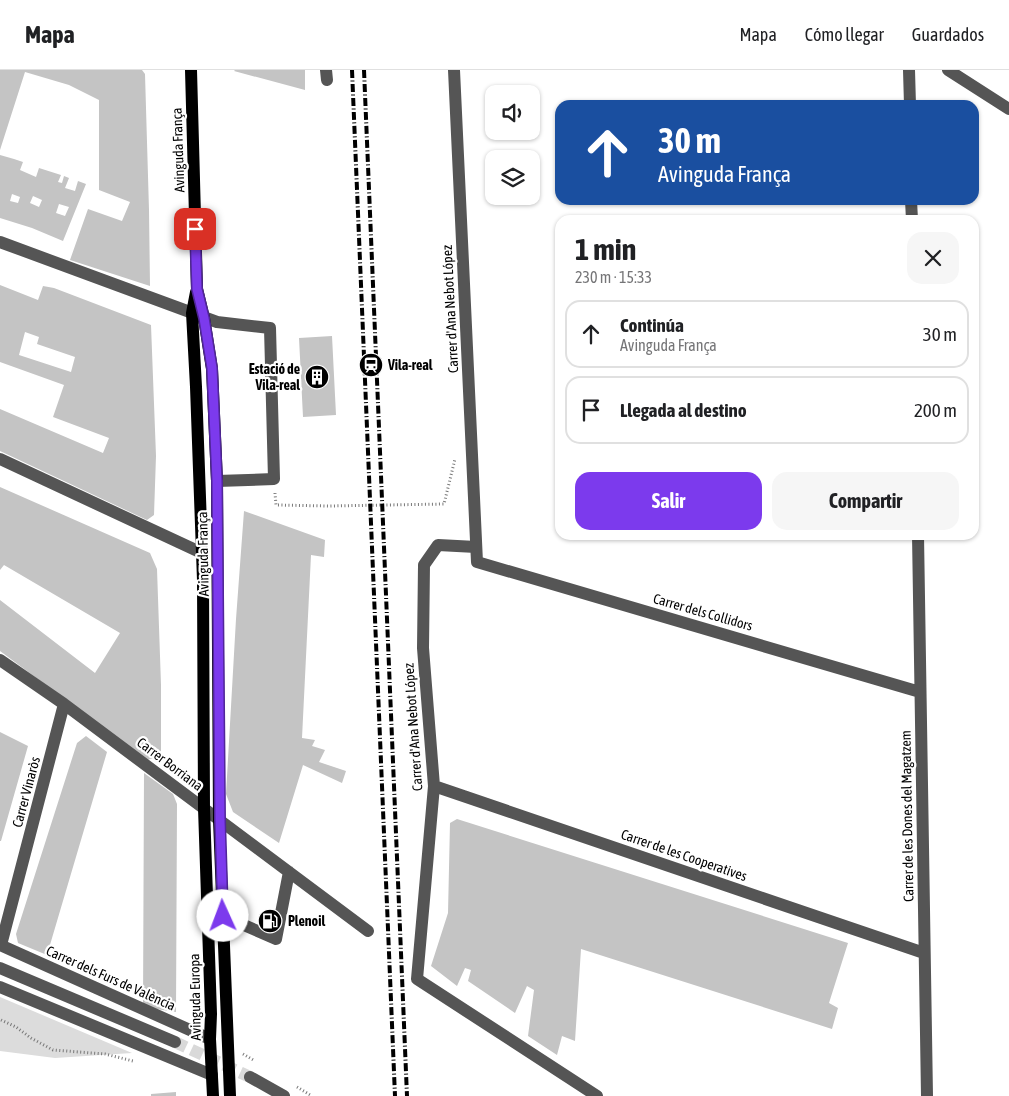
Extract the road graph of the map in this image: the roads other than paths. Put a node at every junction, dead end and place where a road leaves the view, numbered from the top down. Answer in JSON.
{"nodes":[{"id":1,"x":191,"y":70,"type":"edge"},
{"id":2,"x":454,"y":70,"type":"edge"},
{"id":3,"x":909,"y":70,"type":"edge"},
{"id":4,"x":948,"y":70,"type":"edge"},
{"id":5,"x":910,"y":100,"type":"edge"},
{"id":6,"x":1009,"y":109,"type":"edge"},
{"id":7,"x":0,"y":242,"type":"edge"},
{"id":8,"x":198,"y":315,"type":"junction"},
{"id":9,"x":0,"y":460,"type":"edge"},
{"id":10,"x":217,"y":481,"type":"junction"},
{"id":11,"x":918,"y":540,"type":"edge"},
{"id":12,"x":476,"y":547,"type":"junction"},
{"id":13,"x":202,"y":552,"type":"junction"},
{"id":14,"x":477,"y":562,"type":"joint"},
{"id":15,"x":0,"y":660,"type":"edge"},
{"id":16,"x":920,"y":692,"type":"junction"},
{"id":17,"x":64,"y":704,"type":"junction"},
{"id":18,"x":434,"y":786,"type":"junction"},
{"id":19,"x":204,"y":808,"type":"junction"},
{"id":20,"x":220,"y":820,"type":"junction"},
{"id":21,"x":289,"y":872,"type":"junction"},
{"id":22,"x":223,"y":916,"type":"junction"},
{"id":23,"x":368,"y":931,"type":"dead end"},
{"id":24,"x":0,"y":945,"type":"edge"},
{"id":25,"x":924,"y":953,"type":"junction"},
{"id":26,"x":0,"y":968,"type":"edge"},
{"id":27,"x":0,"y":988,"type":"edge"},
{"id":28,"x":210,"y":1039,"type":"junction"},
{"id":29,"x":175,"y":1042,"type":"tunnel mouth"},
{"id":30,"x":212,"y":1075,"type":"junction"},
{"id":31,"x":250,"y":1077,"type":"tunnel mouth"},
{"id":32,"x":213,"y":1096,"type":"edge"},
{"id":33,"x":230,"y":1096,"type":"edge"},
{"id":34,"x":284,"y":1096,"type":"edge"},
{"id":35,"x":597,"y":1096,"type":"edge"},
{"id":36,"x":927,"y":1096,"type":"edge"}],
"edges":[{"from":1,"to":8,"type":"main road","name":"Avinguda França"},
{"from":2,"to":12,"type":"street","name":"Carrer d'Ana Nebot López"},
{"from":3,"to":5,"type":"street"},
{"from":4,"to":6,"type":"street"},
{"from":7,"to":8,"type":"street"},
{"from":8,"to":10,"type":"main road","name":"Avinguda França"},
{"from":8,"to":10,"type":"street"},
{"from":8,"to":13,"type":"main road","name":"Avinguda França"},
{"from":9,"to":13,"type":"street"},
{"from":10,"to":20,"type":"main road","name":"Avinguda França"},
{"from":11,"to":16,"type":"street","name":"Carrer de les Dones del Magatzem"},
{"from":12,"to":14,"type":"street","name":"Carrer d'Ana Nebot López"},
{"from":12,"to":18,"type":"street","name":"Carrer d'Ana Nebot López"},
{"from":13,"to":19,"type":"main road","name":"Avinguda França"},
{"from":14,"to":16,"type":"street","name":"Carrer dels Collidors"},
{"from":15,"to":17,"type":"street","name":"Carrer Borriana"},
{"from":16,"to":25,"type":"street","name":"Carrer de les Dones del Magatzem"},
{"from":17,"to":19,"type":"street","name":"Carrer Borriana"},
{"from":17,"to":24,"type":"street","name":"Carrer Vinaròs"},
{"from":18,"to":25,"type":"street","name":"Carrer de les Cooperatives"},
{"from":18,"to":35,"type":"street","name":"Carrer d'Ana Nebot López"},
{"from":19,"to":20,"type":"street","name":"Carrer Borriana"},
{"from":19,"to":28,"type":"main road","name":"Avinguda Europa"},
{"from":20,"to":21,"type":"street","name":"Carrer Borriana"},
{"from":20,"to":22,"type":"main road"},
{"from":21,"to":22,"type":"street"},
{"from":21,"to":23,"type":"street","name":"Carrer Borriana"},
{"from":22,"to":33,"type":"main road"},
{"from":24,"to":28,"type":"street","name":"Carrer dels Furs de València"},
{"from":25,"to":36,"type":"street","name":"Carrer de les Dones del Magatzem"},
{"from":26,"to":29,"type":"street"},
{"from":27,"to":30,"type":"street"},
{"from":28,"to":30,"type":"main road","name":"Avinguda Europa"},
{"from":30,"to":32,"type":"main road","name":"Avinguda Europa"},
{"from":31,"to":34,"type":"street"}]}
